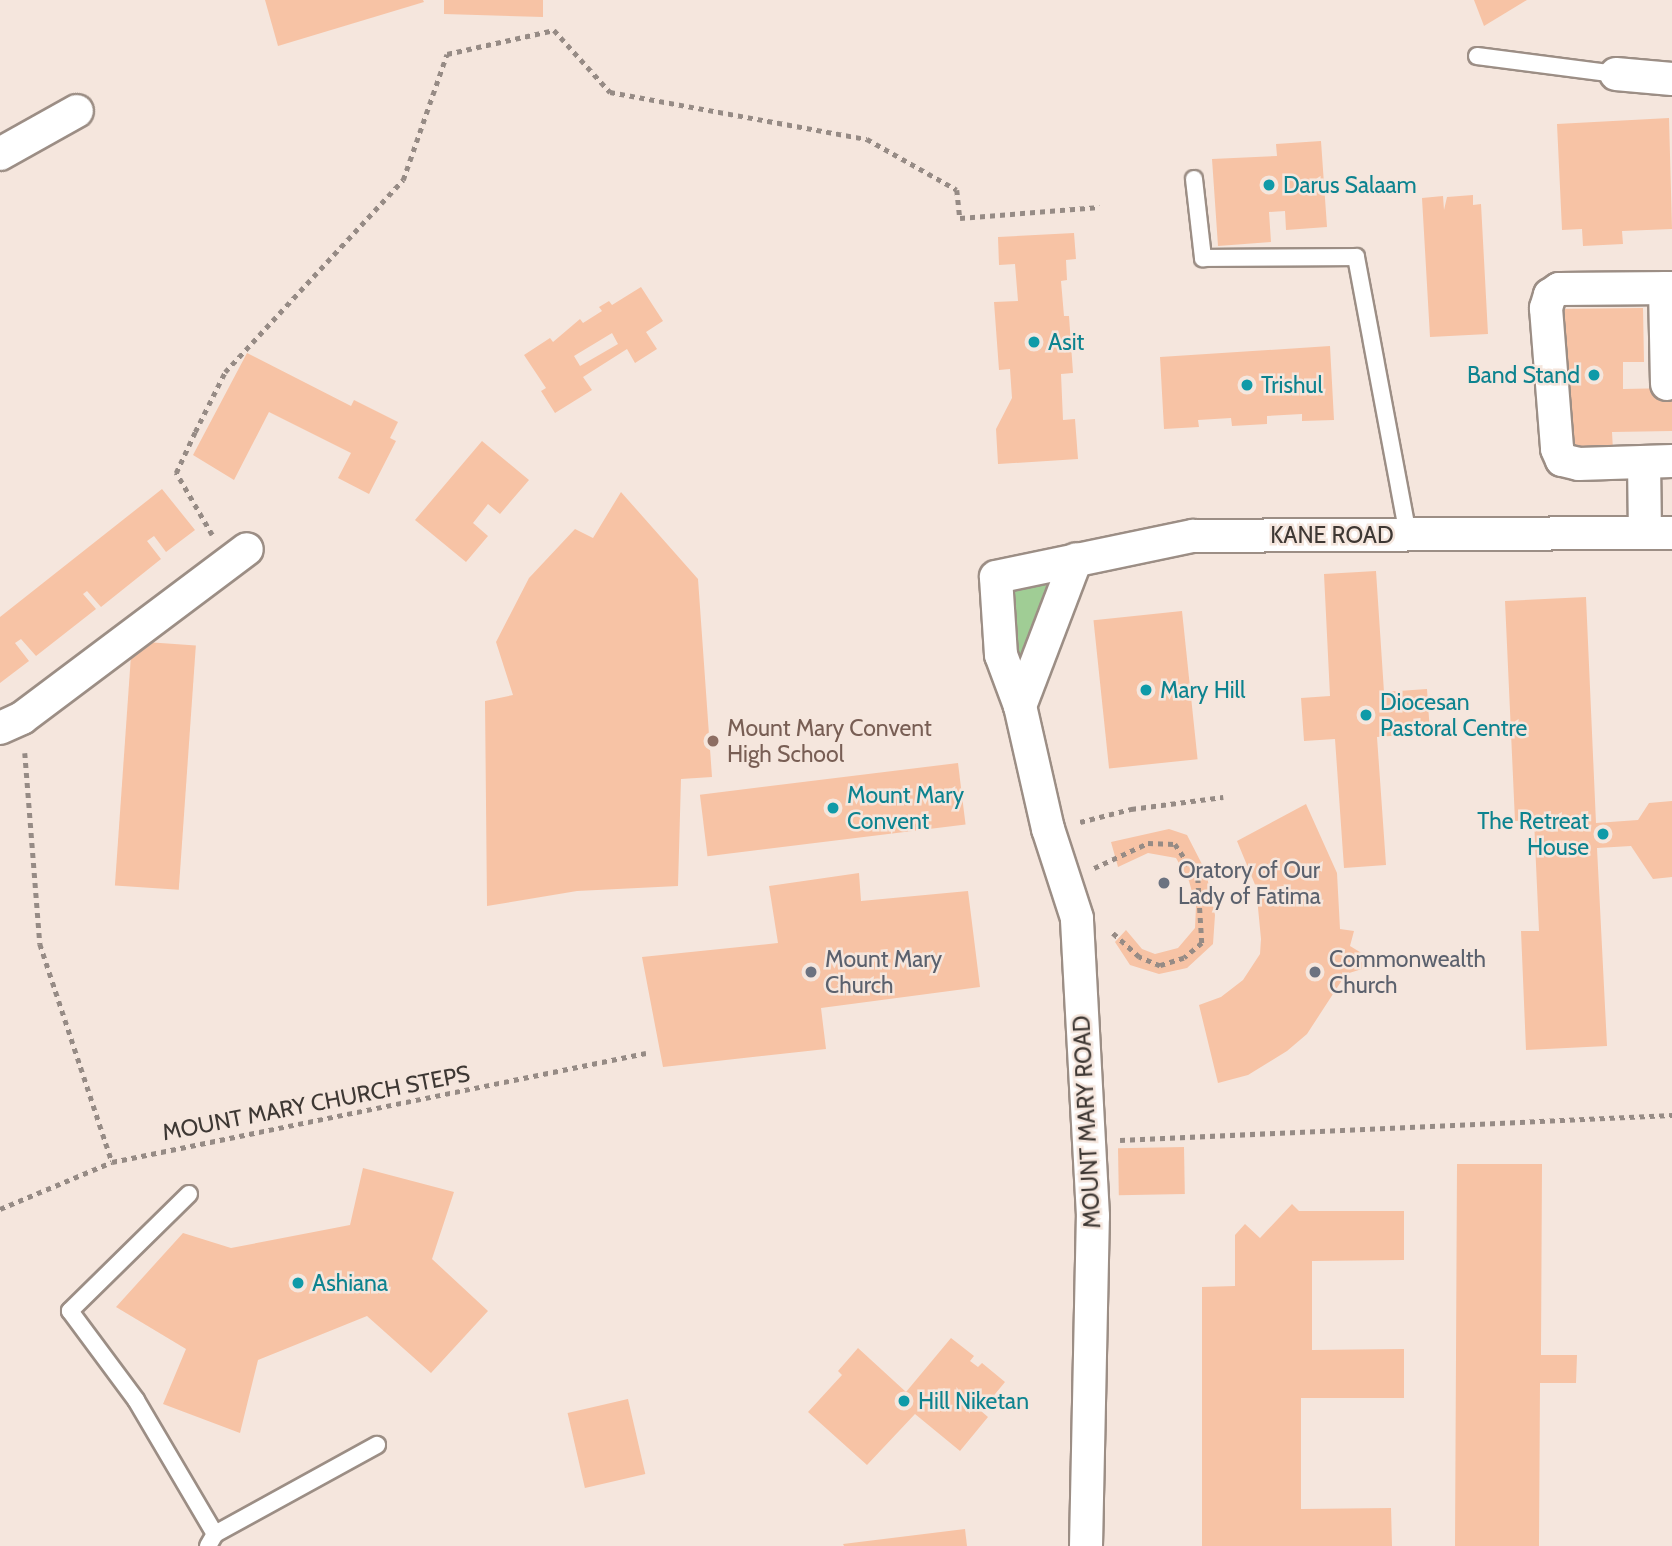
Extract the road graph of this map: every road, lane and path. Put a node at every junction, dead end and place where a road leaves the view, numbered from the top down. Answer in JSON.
{"nodes":[{"id":1,"x":1477,"y":56,"type":"dead end"},
{"id":2,"x":1616,"y":74,"type":"joint"},
{"id":3,"x":1672,"y":79,"type":"edge"},
{"id":4,"x":77,"y":111,"type":"dead end"},
{"id":5,"x":0,"y":154,"type":"edge"},
{"id":6,"x":1194,"y":179,"type":"dead end"},
{"id":7,"x":1100,"y":207,"type":"dead end"},
{"id":8,"x":1668,"y":288,"type":"edge"},
{"id":9,"x":1667,"y":384,"type":"dead end"},
{"id":10,"x":1658,"y":462,"type":"edge"},
{"id":11,"x":1659,"y":533,"type":"edge"},
{"id":12,"x":1408,"y":534,"type":"junction"},
{"id":13,"x":238,"y":556,"type":"joint"},
{"id":14,"x":1076,"y":559,"type":"junction"},
{"id":15,"x":996,"y":577,"type":"joint"},
{"id":16,"x":1020,"y":706,"type":"junction"},
{"id":17,"x":11,"y":723,"type":"edge"},
{"id":18,"x":1223,"y":797,"type":"dead end"},
{"id":19,"x":1048,"y":829,"type":"junction"},
{"id":20,"x":1115,"y":858,"type":"dead end"},
{"id":21,"x":1120,"y":937,"type":"dead end"},
{"id":22,"x":646,"y":1053,"type":"dead end"},
{"id":23,"x":1672,"y":1115,"type":"edge"},
{"id":24,"x":1089,"y":1141,"type":"junction"},
{"id":25,"x":113,"y":1162,"type":"junction"},
{"id":26,"x":189,"y":1194,"type":"dead end"},
{"id":27,"x":0,"y":1209,"type":"edge"},
{"id":28,"x":377,"y":1445,"type":"dead end"},
{"id":29,"x":212,"y":1540,"type":"edge"},
{"id":30,"x":1086,"y":1546,"type":"edge"}],
"edges":[{"from":1,"to":2,"type":"lane"},
{"from":2,"to":3,"type":"street"},
{"from":4,"to":5,"type":"street"},
{"from":6,"to":12,"type":"lane"},
{"from":7,"to":13,"type":"path"},
{"from":8,"to":9,"type":"street"},
{"from":8,"to":10,"type":"street"},
{"from":10,"to":11,"type":"street"},
{"from":11,"to":12,"type":"street","name":"KANE ROAD"},
{"from":12,"to":14,"type":"street","name":"KANE ROAD"},
{"from":13,"to":17,"type":"street"},
{"from":14,"to":15,"type":"street","name":"KANE ROAD"},
{"from":14,"to":16,"type":"street"},
{"from":15,"to":16,"type":"street","name":"MOUNT MARY ROAD"},
{"from":16,"to":19,"type":"street","name":"MOUNT MARY ROAD"},
{"from":17,"to":25,"type":"path"},
{"from":18,"to":19,"type":"path"},
{"from":19,"to":24,"type":"street","name":"MOUNT MARY ROAD"},
{"from":20,"to":21,"type":"path"},
{"from":22,"to":25,"type":"path","name":"MOUNT MARY CHURCH STEPS"},
{"from":23,"to":24,"type":"path"},
{"from":24,"to":30,"type":"street","name":"MOUNT MARY ROAD"},
{"from":25,"to":27,"type":"path","name":"MOUNT MARY CHURCH STEPS"},
{"from":26,"to":29,"type":"lane"},
{"from":28,"to":29,"type":"lane"}]}
